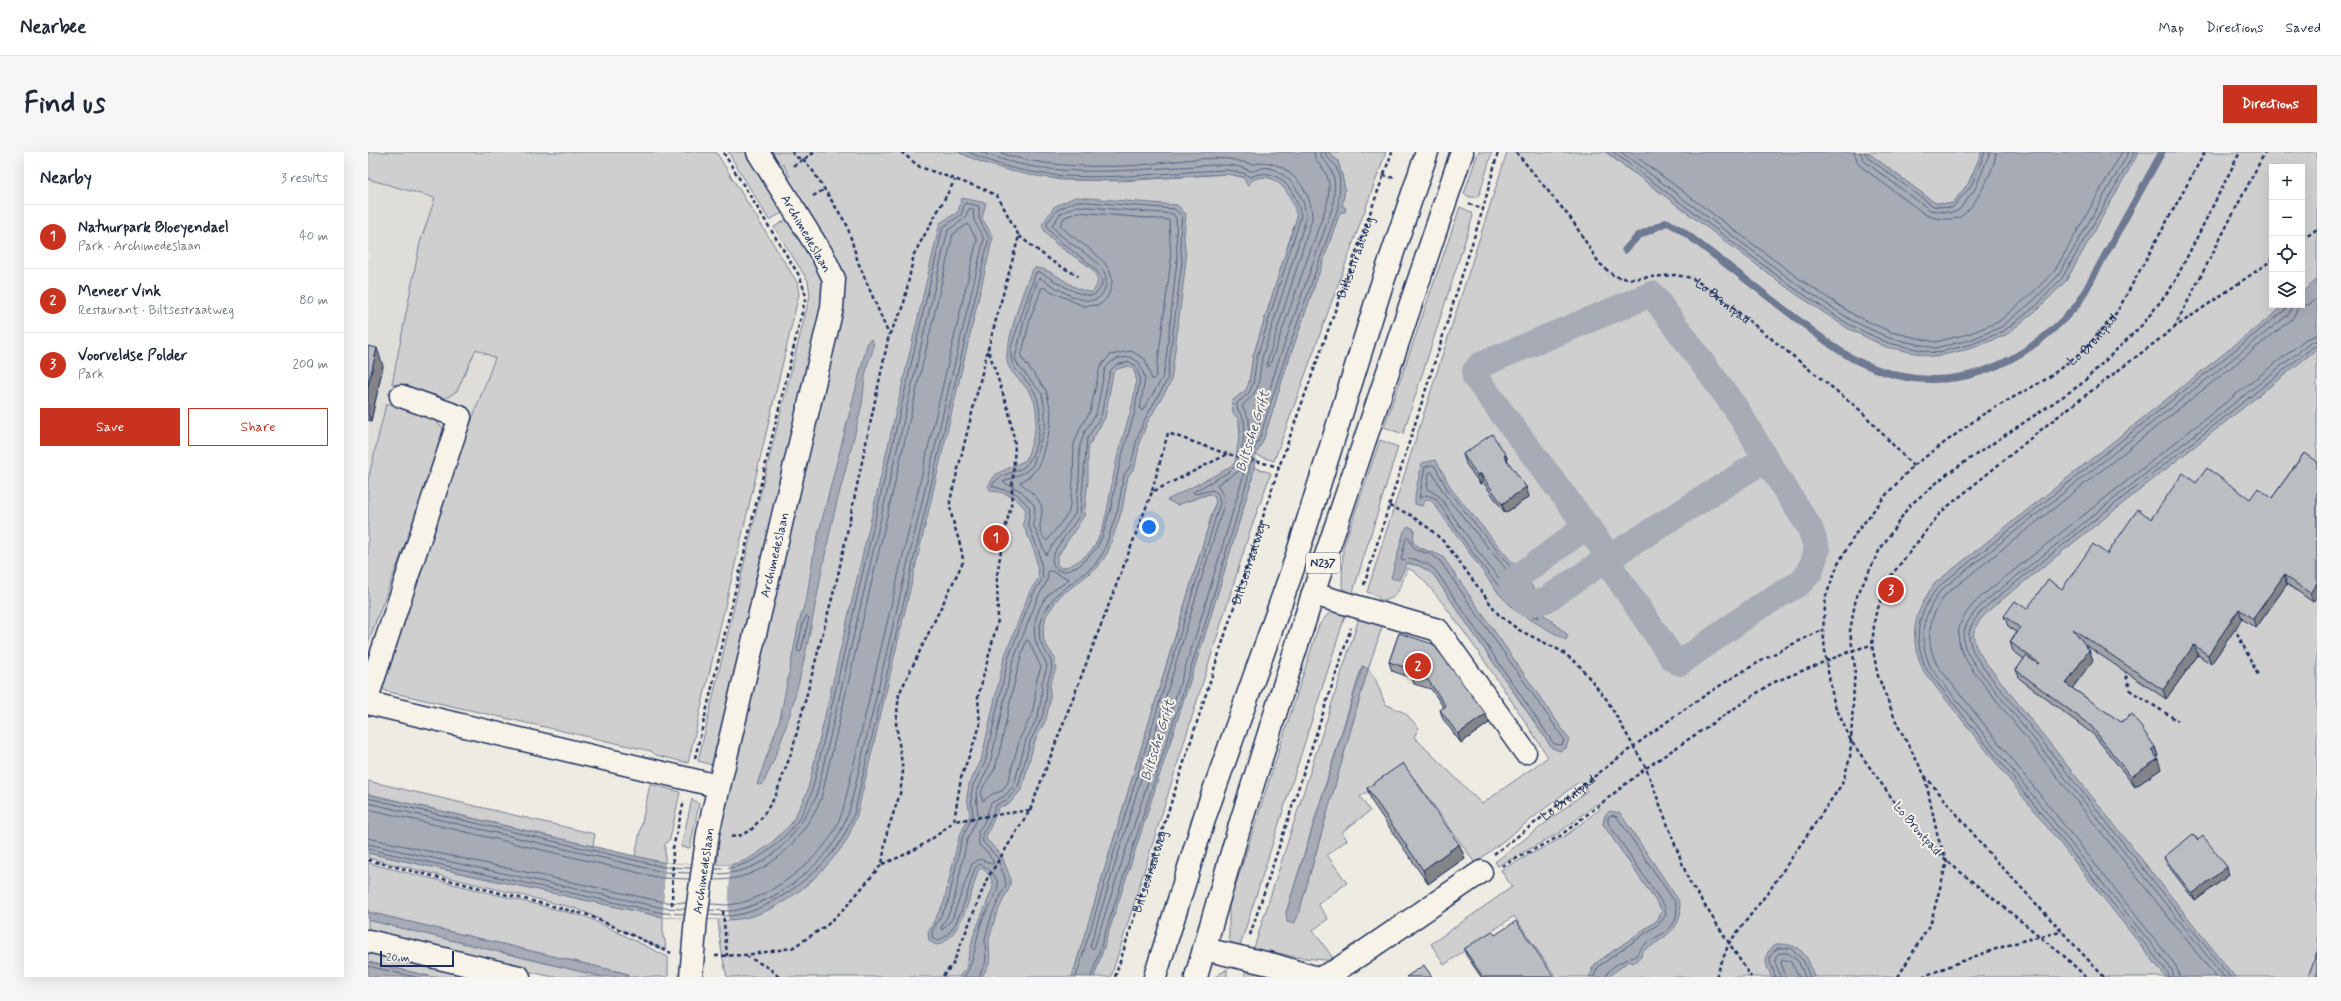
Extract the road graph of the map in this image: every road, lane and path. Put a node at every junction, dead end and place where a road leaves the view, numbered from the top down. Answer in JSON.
{"nodes":[{"id":1,"x":723,"y":152,"type":"edge"},
{"id":2,"x":758,"y":152,"type":"edge"},
{"id":3,"x":792,"y":152,"type":"edge"},
{"id":4,"x":901,"y":152,"type":"edge"},
{"id":5,"x":1392,"y":152,"type":"edge"},
{"id":6,"x":1427,"y":152,"type":"edge"},
{"id":7,"x":1462,"y":152,"type":"edge"},
{"id":8,"x":1498,"y":152,"type":"edge"},
{"id":9,"x":1516,"y":152,"type":"edge"},
{"id":10,"x":2205,"y":152,"type":"edge"},
{"id":11,"x":2240,"y":152,"type":"edge"},
{"id":12,"x":2265,"y":152,"type":"edge"},
{"id":13,"x":955,"y":180,"type":"junction"},
{"id":14,"x":2317,"y":229,"type":"edge"},
{"id":15,"x":1019,"y":236,"type":"junction"},
{"id":16,"x":2305,"y":238,"type":"edge"},
{"id":17,"x":2269,"y":262,"type":"edge"},
{"id":18,"x":1078,"y":276,"type":"dead end"},
{"id":19,"x":2174,"y":328,"type":"junction"},
{"id":20,"x":889,"y":335,"type":"junction"},
{"id":21,"x":988,"y":349,"type":"junction"},
{"id":22,"x":401,"y":396,"type":"dead end"},
{"id":23,"x":1228,"y":454,"type":"junction"},
{"id":24,"x":1913,"y":466,"type":"junction"},
{"id":25,"x":1279,"y":467,"type":"junction"},
{"id":26,"x":1152,"y":492,"type":"junction"},
{"id":27,"x":1388,"y":506,"type":"junction"},
{"id":28,"x":1313,"y":594,"type":"junction"},
{"id":29,"x":1358,"y":606,"type":"junction"},
{"id":30,"x":2228,"y":623,"type":"edge"},
{"id":31,"x":1823,"y":630,"type":"junction"},
{"id":32,"x":1872,"y":645,"type":"junction"},
{"id":33,"x":1854,"y":650,"type":"junction"},
{"id":34,"x":1826,"y":661,"type":"junction"},
{"id":35,"x":2132,"y":664,"type":"edge"},
{"id":36,"x":2258,"y":675,"type":"dead end"},
{"id":37,"x":368,"y":695,"type":"edge"},
{"id":38,"x":368,"y":703,"type":"edge"},
{"id":39,"x":2178,"y":721,"type":"dead end"},
{"id":40,"x":1851,"y":741,"type":"junction"},
{"id":41,"x":1634,"y":746,"type":"junction"},
{"id":42,"x":1525,"y":752,"type":"dead end"},
{"id":43,"x":1646,"y":768,"type":"junction"},
{"id":44,"x":1925,"y":776,"type":"junction"},
{"id":45,"x":690,"y":780,"type":"junction"},
{"id":46,"x":718,"y":786,"type":"junction"},
{"id":47,"x":1030,"y":810,"type":"junction"},
{"id":48,"x":954,"y":821,"type":"junction"},
{"id":49,"x":708,"y":833,"type":"junction"},
{"id":50,"x":368,"y":860,"type":"edge"},
{"id":51,"x":1947,"y":861,"type":"junction"},
{"id":52,"x":882,"y":864,"type":"junction"},
{"id":53,"x":1481,"y":872,"type":"junction"},
{"id":54,"x":672,"y":910,"type":"dead end"},
{"id":55,"x":722,"y":919,"type":"dead end"},
{"id":56,"x":2062,"y":932,"type":"junction"},
{"id":57,"x":2039,"y":936,"type":"junction"},
{"id":58,"x":368,"y":941,"type":"edge"},
{"id":59,"x":1729,"y":943,"type":"junction"},
{"id":60,"x":1204,"y":949,"type":"junction"},
{"id":61,"x":692,"y":954,"type":"junction"},
{"id":62,"x":745,"y":955,"type":"junction"},
{"id":63,"x":727,"y":956,"type":"junction"},
{"id":64,"x":1242,"y":959,"type":"junction"},
{"id":65,"x":519,"y":977,"type":"edge"},
{"id":66,"x":690,"y":977,"type":"edge"},
{"id":67,"x":779,"y":977,"type":"edge"},
{"id":68,"x":942,"y":977,"type":"edge"},
{"id":69,"x":1115,"y":977,"type":"edge"},
{"id":70,"x":1155,"y":977,"type":"edge"},
{"id":71,"x":1196,"y":977,"type":"edge"},
{"id":72,"x":1314,"y":977,"type":"edge"},
{"id":73,"x":1322,"y":977,"type":"edge"},
{"id":74,"x":1716,"y":977,"type":"edge"},
{"id":75,"x":1751,"y":977,"type":"edge"},
{"id":76,"x":1898,"y":977,"type":"edge"},
{"id":77,"x":1922,"y":977,"type":"edge"},
{"id":78,"x":2086,"y":977,"type":"edge"},
{"id":79,"x":2104,"y":977,"type":"edge"}],
"edges":[{"from":1,"to":45,"type":"path"},
{"from":2,"to":46,"type":"main road","name":"Archimedeslaan"},
{"from":3,"to":20,"type":"path"},
{"from":4,"to":13,"type":"path"},
{"from":5,"to":25,"type":"path","name":"Biltsestraatweg"},
{"from":6,"to":70,"type":"main road","number":"N237"},
{"from":7,"to":28,"type":"main road","number":"N237"},
{"from":8,"to":27,"type":"path"},
{"from":9,"to":24,"type":"path","name":"Lo Bruntpad"},
{"from":10,"to":24,"type":"path","name":"Lo Bruntpad"},
{"from":11,"to":33,"type":"path"},
{"from":12,"to":19,"type":"path"},
{"from":13,"to":15,"type":"path"},
{"from":13,"to":20,"type":"path"},
{"from":14,"to":16,"type":"path"},
{"from":15,"to":18,"type":"path"},
{"from":15,"to":21,"type":"path"},
{"from":17,"to":19,"type":"path"},
{"from":19,"to":32,"type":"path"},
{"from":20,"to":49,"type":"path"},
{"from":21,"to":48,"type":"path"},
{"from":21,"to":52,"type":"path"},
{"from":22,"to":37,"type":"main road"},
{"from":23,"to":25,"type":"path"},
{"from":23,"to":26,"type":"path"},
{"from":23,"to":26,"type":"path"},
{"from":24,"to":31,"type":"path","name":"Lo Bruntpad"},
{"from":25,"to":69,"type":"path","name":"Biltsestraatweg"},
{"from":26,"to":47,"type":"path"},
{"from":27,"to":29,"type":"path"},
{"from":27,"to":41,"type":"path"},
{"from":28,"to":29,"type":"main road"},
{"from":28,"to":60,"type":"main road","number":"N237"},
{"from":29,"to":42,"type":"main road"},
{"from":29,"to":64,"type":"path"},
{"from":30,"to":36,"type":"path"},
{"from":31,"to":34,"type":"path","name":"Lo Bruntpad"},
{"from":31,"to":41,"type":"path","name":"Lo Bruntpad"},
{"from":32,"to":33,"type":"path"},
{"from":32,"to":44,"type":"path"},
{"from":33,"to":34,"type":"path"},
{"from":33,"to":40,"type":"path"},
{"from":34,"to":40,"type":"path","name":"Lo Bruntpad"},
{"from":34,"to":43,"type":"path"},
{"from":35,"to":39,"type":"path"},
{"from":38,"to":45,"type":"main road"},
{"from":40,"to":51,"type":"path","name":"Lo Bruntpad"},
{"from":40,"to":59,"type":"path"},
{"from":41,"to":43,"type":"path"},
{"from":41,"to":53,"type":"path","name":"Lo Bruntpad"},
{"from":43,"to":53,"type":"path"},
{"from":43,"to":59,"type":"path"},
{"from":44,"to":51,"type":"path"},
{"from":44,"to":56,"type":"path"},
{"from":45,"to":46,"type":"main road"},
{"from":45,"to":54,"type":"path"},
{"from":46,"to":49,"type":"main road","name":"Archimedeslaan"},
{"from":47,"to":48,"type":"path"},
{"from":47,"to":68,"type":"path"},
{"from":48,"to":52,"type":"path"},
{"from":49,"to":61,"type":"main road","name":"Archimedeslaan"},
{"from":50,"to":61,"type":"path"},
{"from":51,"to":57,"type":"path","name":"Lo Bruntpad"},
{"from":51,"to":76,"type":"path"},
{"from":52,"to":62,"type":"path"},
{"from":53,"to":73,"type":"main road"},
{"from":55,"to":63,"type":"path"},
{"from":56,"to":57,"type":"path"},
{"from":56,"to":79,"type":"path"},
{"from":57,"to":77,"type":"path"},
{"from":57,"to":78,"type":"path","name":"Lo Bruntpad"},
{"from":58,"to":65,"type":"main road"},
{"from":59,"to":74,"type":"path"},
{"from":59,"to":75,"type":"path"},
{"from":60,"to":64,"type":"main road"},
{"from":60,"to":71,"type":"main road","number":"N237"},
{"from":61,"to":63,"type":"path"},
{"from":61,"to":66,"type":"main road","name":"Archimedeslaan"},
{"from":62,"to":63,"type":"path"},
{"from":62,"to":67,"type":"path"},
{"from":64,"to":72,"type":"main road"}]}
